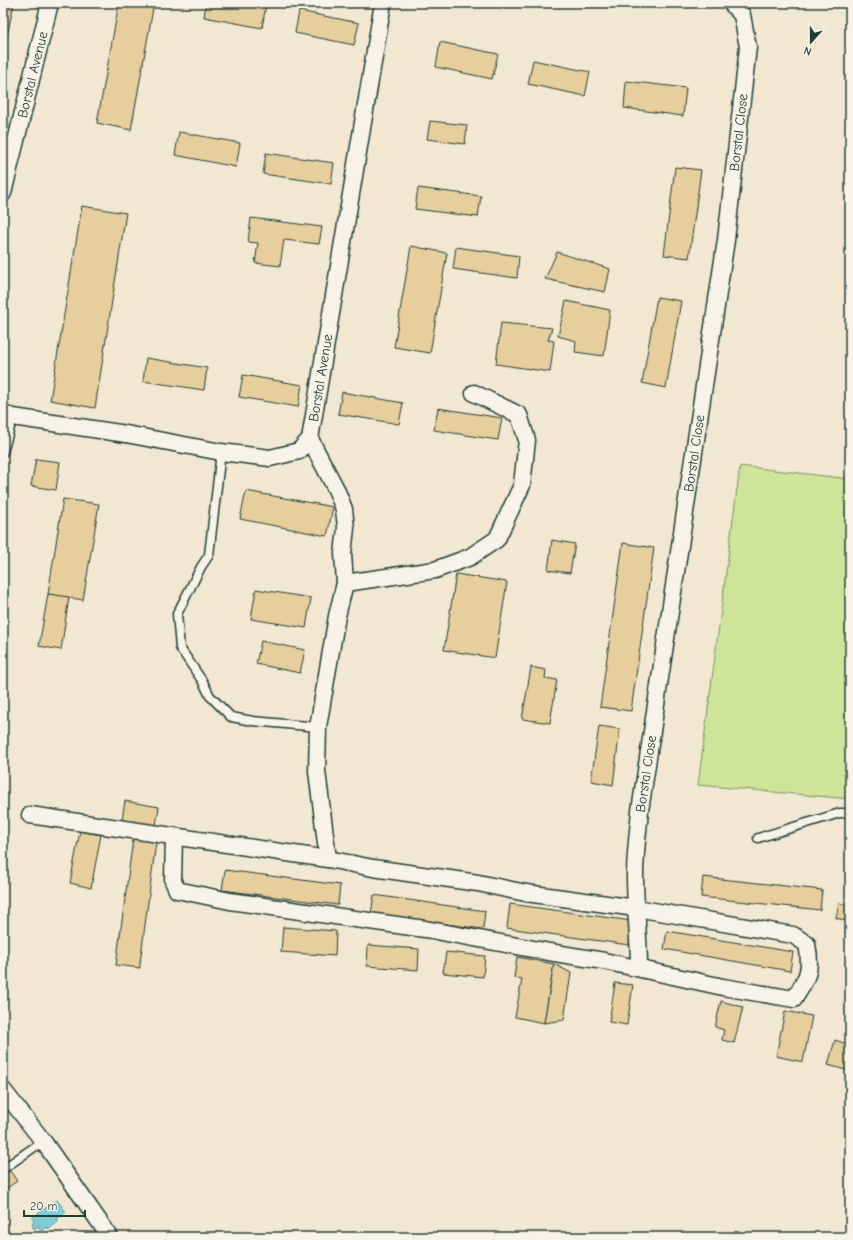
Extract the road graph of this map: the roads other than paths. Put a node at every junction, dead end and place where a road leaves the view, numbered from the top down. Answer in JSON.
{"nodes":[{"id":1,"x":50,"y":3,"type":"edge"},
{"id":2,"x":383,"y":3,"type":"edge"},
{"id":3,"x":731,"y":3,"type":"edge"},
{"id":4,"x":3,"y":194,"type":"edge"},
{"id":5,"x":474,"y":393,"type":"dead end"},
{"id":6,"x":8,"y":415,"type":"edge"},
{"id":7,"x":310,"y":439,"type":"junction"},
{"id":8,"x":3,"y":452,"type":"edge"},
{"id":9,"x":221,"y":452,"type":"junction"},
{"id":10,"x":345,"y":582,"type":"junction"},
{"id":11,"x":318,"y":727,"type":"junction"},
{"id":12,"x":850,"y":813,"type":"edge"},
{"id":13,"x":30,"y":815,"type":"dead end"},
{"id":14,"x":174,"y":836,"type":"junction"},
{"id":15,"x":758,"y":838,"type":"dead end"},
{"id":16,"x":328,"y":859,"type":"junction"},
{"id":17,"x":636,"y":908,"type":"junction"},
{"id":18,"x":639,"y":968,"type":"junction"},
{"id":19,"x":3,"y":1090,"type":"edge"},
{"id":20,"x":43,"y":1141,"type":"junction"},
{"id":21,"x":3,"y":1169,"type":"edge"},
{"id":22,"x":110,"y":1237,"type":"edge"}],
"edges":[{"from":1,"to":4,"type":"street","name":"Borstal Avenue"},
{"from":2,"to":7,"type":"street","name":"Borstal Avenue"},
{"from":3,"to":17,"type":"street","name":"Borstal Close"},
{"from":5,"to":10,"type":"street"},
{"from":6,"to":8,"type":"lane"},
{"from":6,"to":9,"type":"street","name":"Borstal Avenue"},
{"from":7,"to":9,"type":"street","name":"Borstal Avenue"},
{"from":7,"to":10,"type":"street"},
{"from":9,"to":11,"type":"lane"},
{"from":10,"to":11,"type":"street"},
{"from":11,"to":16,"type":"street"},
{"from":12,"to":15,"type":"lane"},
{"from":13,"to":14,"type":"street"},
{"from":14,"to":16,"type":"street"},
{"from":14,"to":18,"type":"street"},
{"from":16,"to":17,"type":"street"},
{"from":17,"to":18,"type":"street","name":"Borstal Close"},
{"from":17,"to":18,"type":"street"},
{"from":19,"to":20,"type":"street"},
{"from":20,"to":21,"type":"lane"},
{"from":20,"to":22,"type":"street"}]}
